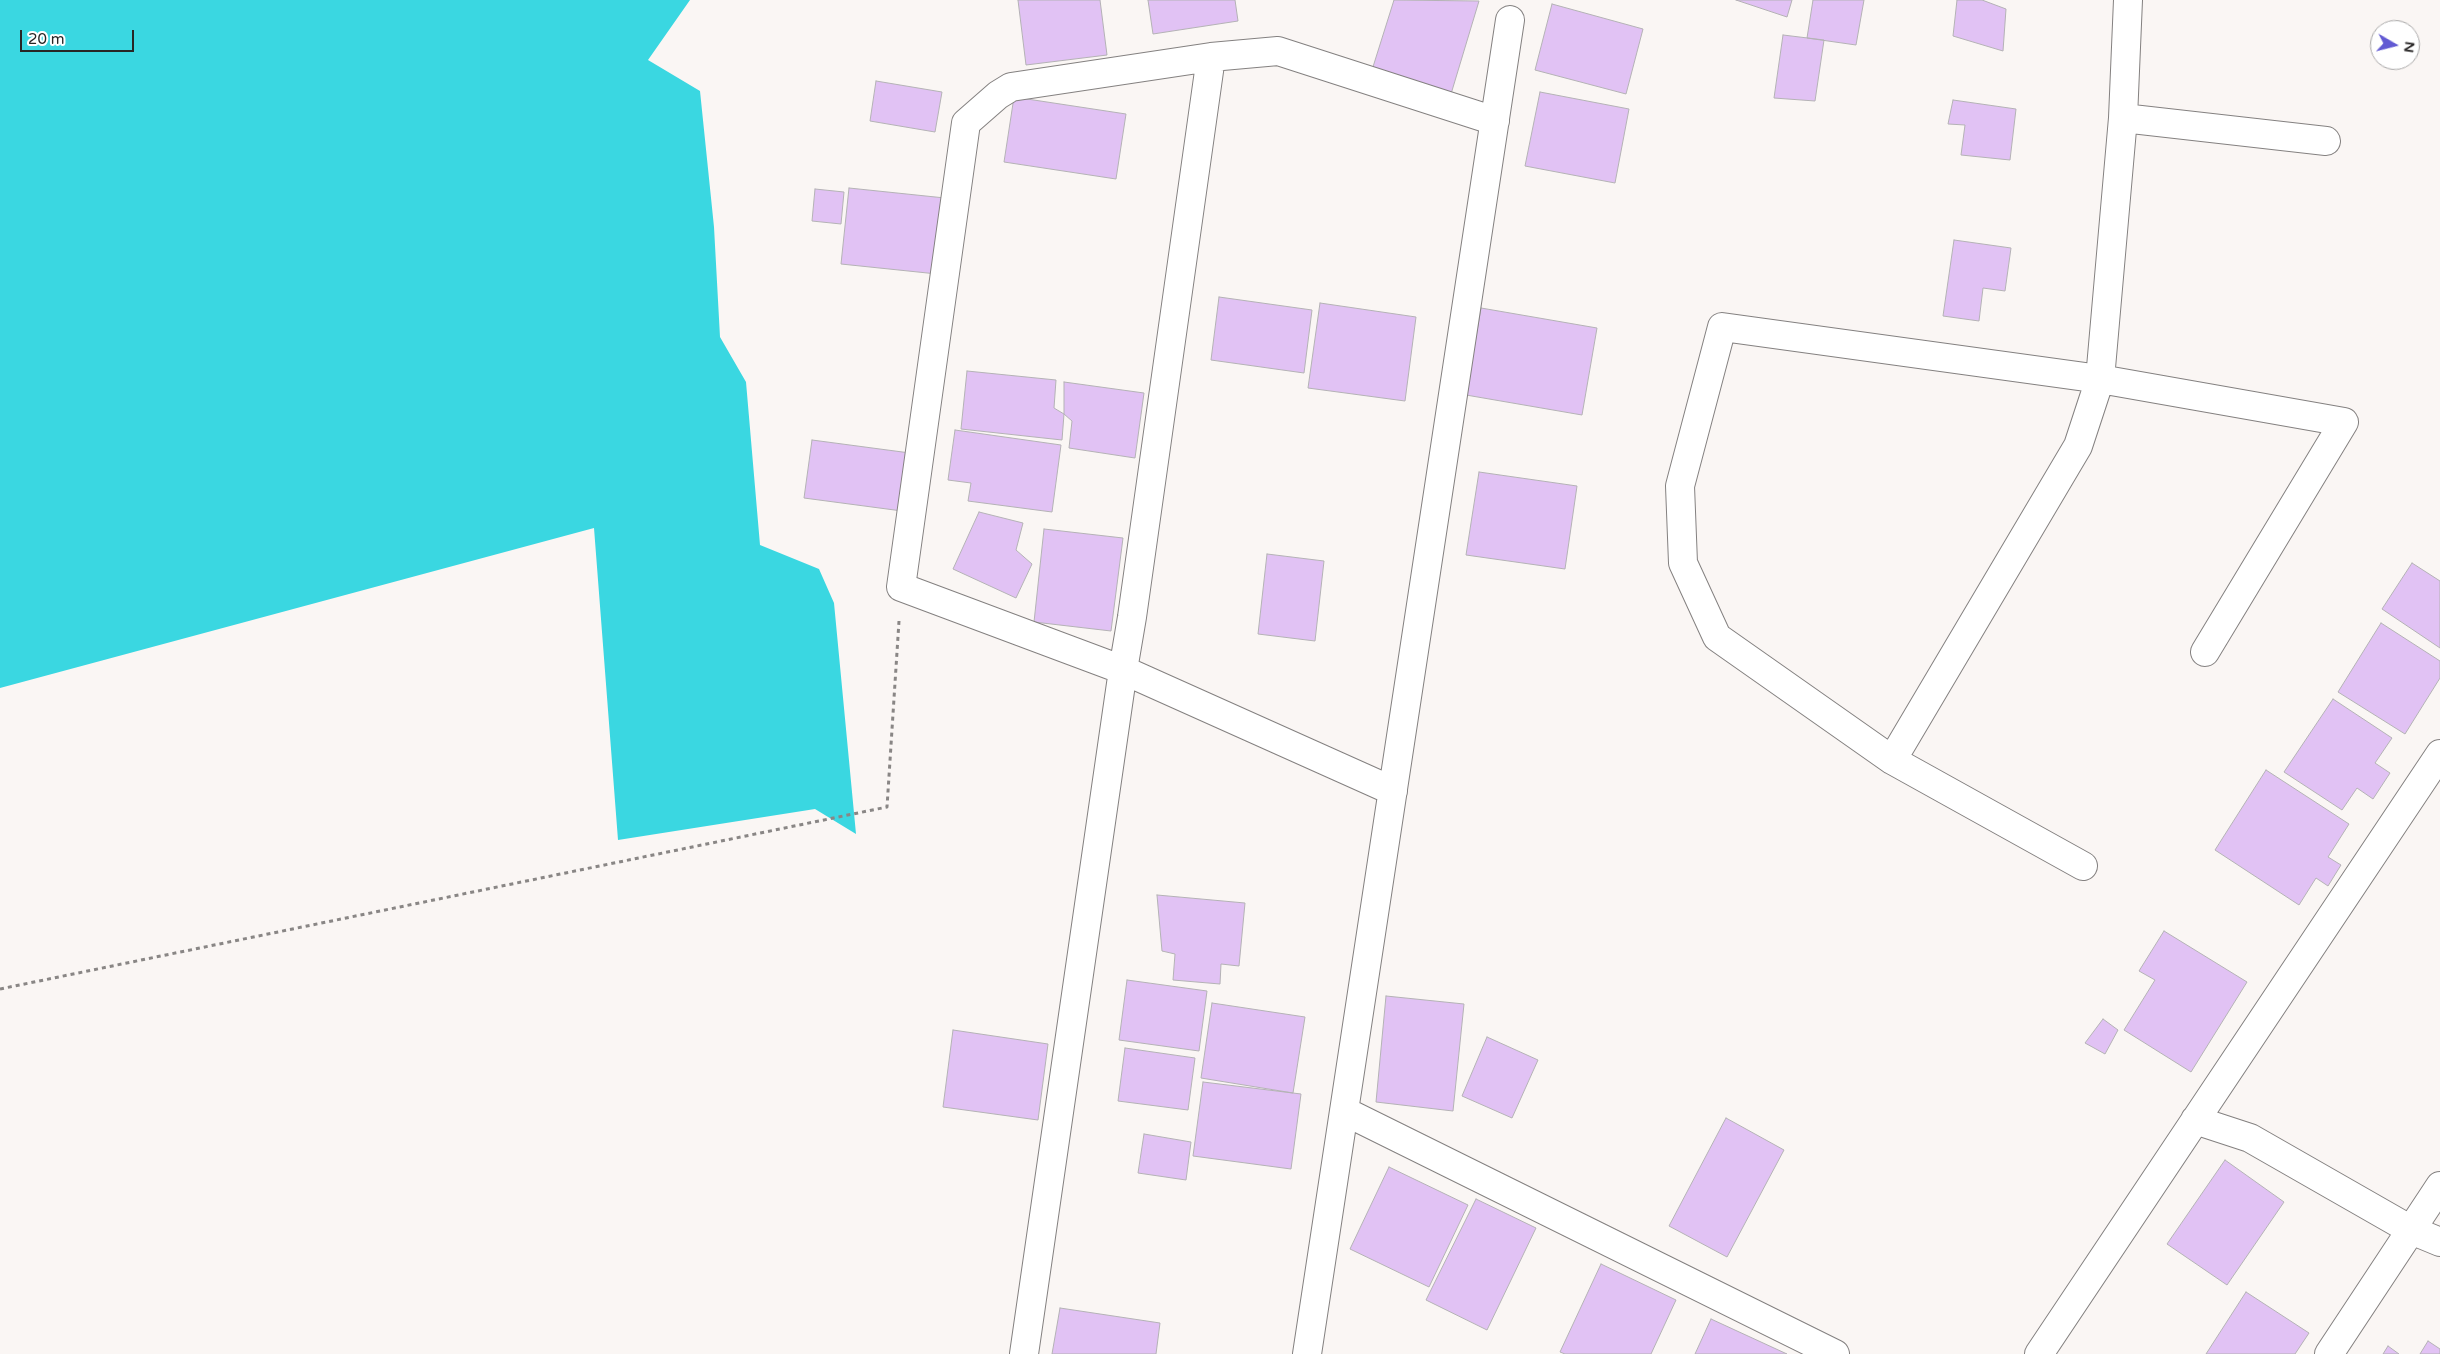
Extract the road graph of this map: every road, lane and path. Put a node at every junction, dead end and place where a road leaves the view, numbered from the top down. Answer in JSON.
{"nodes":[{"id":1,"x":2128,"y":0,"type":"edge"},
{"id":2,"x":1510,"y":20,"type":"dead end"},
{"id":3,"x":1211,"y":57,"type":"junction"},
{"id":4,"x":2123,"y":118,"type":"junction"},
{"id":5,"x":1495,"y":121,"type":"junction"},
{"id":6,"x":2326,"y":141,"type":"dead end"},
{"id":7,"x":2100,"y":379,"type":"junction"},
{"id":8,"x":901,"y":587,"type":"junction"},
{"id":9,"x":2204,"y":652,"type":"dead end"},
{"id":10,"x":1122,"y":670,"type":"junction"},
{"id":11,"x":2440,"y":754,"type":"edge"},
{"id":12,"x":1892,"y":760,"type":"junction"},
{"id":13,"x":1393,"y":791,"type":"junction"},
{"id":14,"x":2083,"y":866,"type":"dead end"},
{"id":15,"x":0,"y":989,"type":"edge"},
{"id":16,"x":1344,"y":1111,"type":"junction"},
{"id":17,"x":2195,"y":1120,"type":"junction"},
{"id":18,"x":2440,"y":1186,"type":"edge"},
{"id":19,"x":2411,"y":1230,"type":"junction"},
{"id":20,"x":2440,"y":1242,"type":"edge"},
{"id":21,"x":1024,"y":1354,"type":"edge"},
{"id":22,"x":1307,"y":1354,"type":"edge"},
{"id":23,"x":1835,"y":1354,"type":"edge"},
{"id":24,"x":2039,"y":1354,"type":"edge"},
{"id":25,"x":2329,"y":1354,"type":"edge"}],
"edges":[{"from":1,"to":4,"type":"street"},
{"from":2,"to":5,"type":"street"},
{"from":3,"to":5,"type":"street"},
{"from":3,"to":8,"type":"street"},
{"from":3,"to":10,"type":"street"},
{"from":4,"to":6,"type":"street"},
{"from":4,"to":7,"type":"street"},
{"from":5,"to":13,"type":"street"},
{"from":7,"to":9,"type":"street"},
{"from":7,"to":12,"type":"street"},
{"from":7,"to":12,"type":"street"},
{"from":8,"to":10,"type":"street"},
{"from":8,"to":15,"type":"path"},
{"from":10,"to":13,"type":"street"},
{"from":10,"to":21,"type":"street"},
{"from":11,"to":17,"type":"street"},
{"from":12,"to":14,"type":"street"},
{"from":13,"to":16,"type":"street"},
{"from":16,"to":22,"type":"street"},
{"from":16,"to":23,"type":"street"},
{"from":17,"to":19,"type":"street"},
{"from":17,"to":24,"type":"street"},
{"from":18,"to":19,"type":"street"},
{"from":19,"to":20,"type":"street"},
{"from":19,"to":25,"type":"street"}]}
